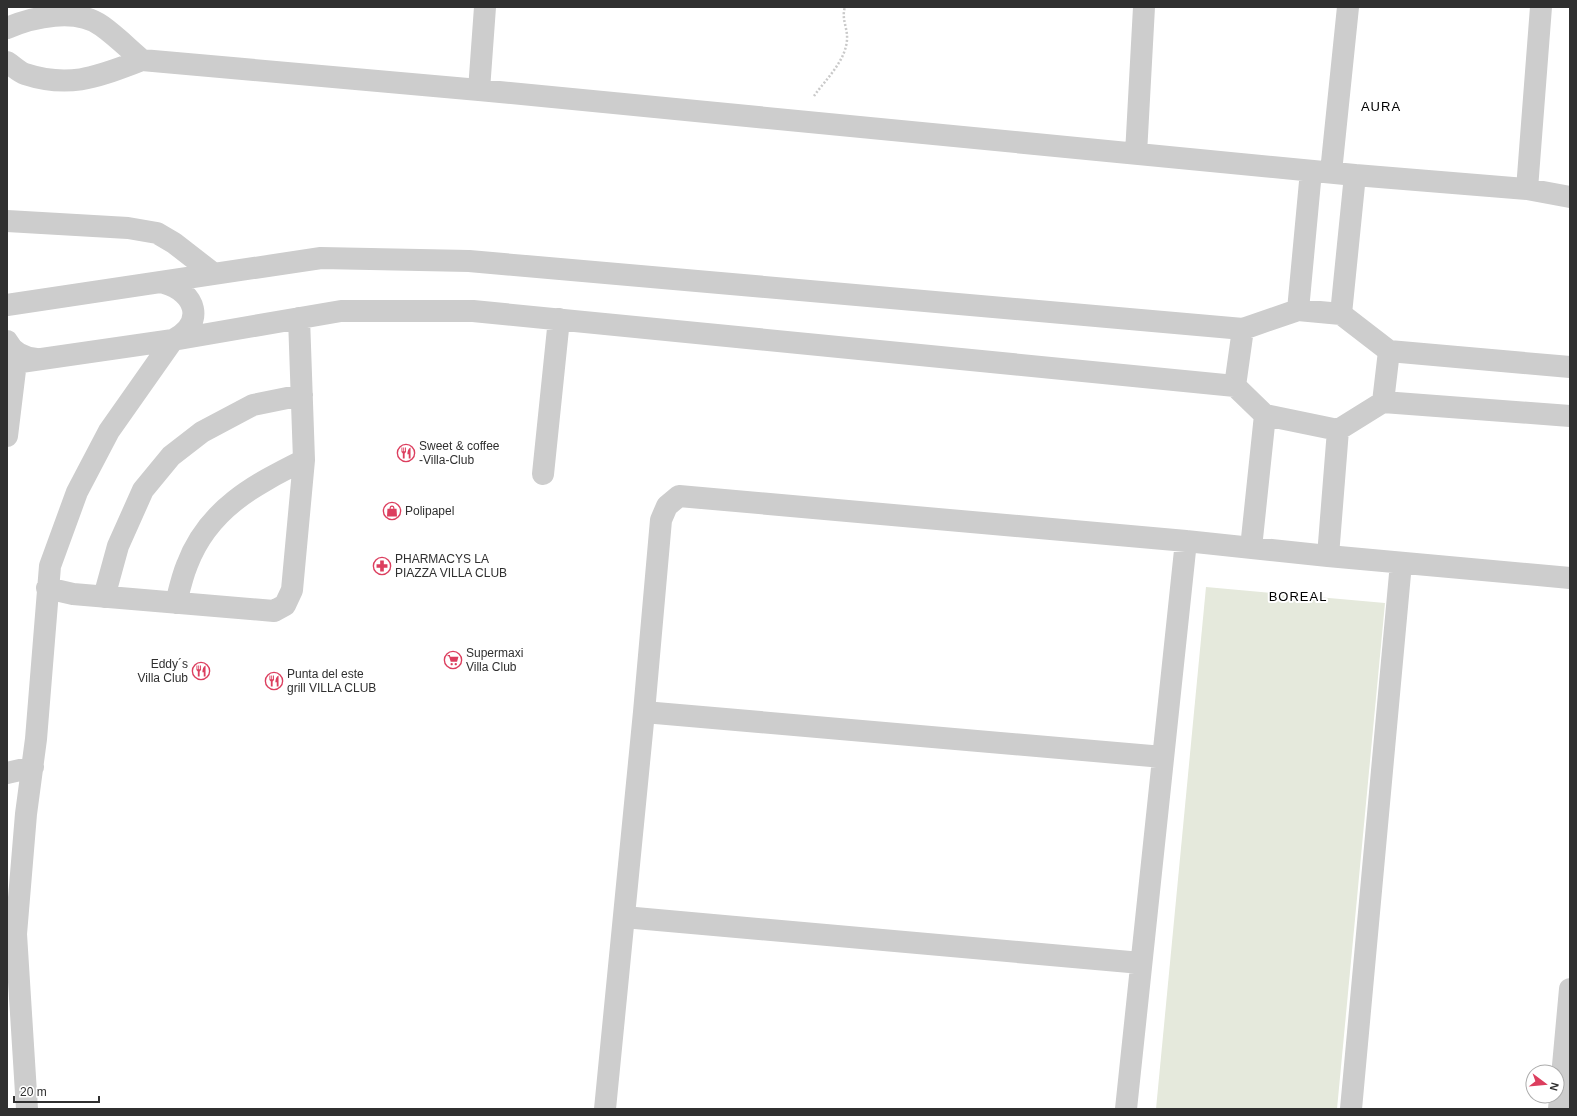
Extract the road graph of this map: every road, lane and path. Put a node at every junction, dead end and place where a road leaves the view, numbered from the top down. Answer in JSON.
{"nodes":[{"id":1,"x":485,"y":7,"type":"edge"},
{"id":2,"x":845,"y":7,"type":"edge"},
{"id":3,"x":1144,"y":7,"type":"edge"},
{"id":4,"x":1348,"y":7,"type":"edge"},
{"id":5,"x":1541,"y":7,"type":"edge"},
{"id":6,"x":7,"y":28,"type":"edge"},
{"id":7,"x":142,"y":60,"type":"junction"},
{"id":8,"x":7,"y":62,"type":"edge"},
{"id":9,"x":479,"y":90,"type":"junction"},
{"id":10,"x":794,"y":120,"type":"junction"},
{"id":11,"x":1136,"y":154,"type":"junction"},
{"id":12,"x":1321,"y":172,"type":"junction"},
{"id":13,"x":1354,"y":175,"type":"junction"},
{"id":14,"x":1527,"y":189,"type":"junction"},
{"id":15,"x":1570,"y":197,"type":"edge"},
{"id":16,"x":7,"y":221,"type":"edge"},
{"id":17,"x":214,"y":274,"type":"junction"},
{"id":18,"x":164,"y":283,"type":"junction"},
{"id":19,"x":17,"y":303,"type":"edge"},
{"id":20,"x":1298,"y":310,"type":"junction"},
{"id":21,"x":1341,"y":314,"type":"junction"},
{"id":22,"x":7,"y":318,"type":"edge"},
{"id":23,"x":299,"y":318,"type":"junction"},
{"id":24,"x":559,"y":319,"type":"junction"},
{"id":25,"x":1243,"y":329,"type":"junction"},
{"id":26,"x":173,"y":340,"type":"junction"},
{"id":27,"x":7,"y":341,"type":"edge"},
{"id":28,"x":1389,"y":351,"type":"junction"},
{"id":29,"x":37,"y":359,"type":"junction"},
{"id":30,"x":11,"y":363,"type":"edge"},
{"id":31,"x":1570,"y":367,"type":"edge"},
{"id":32,"x":1235,"y":386,"type":"junction"},
{"id":33,"x":302,"y":395,"type":"junction"},
{"id":34,"x":1383,"y":402,"type":"junction"},
{"id":35,"x":1265,"y":415,"type":"junction"},
{"id":36,"x":1570,"y":416,"type":"edge"},
{"id":37,"x":1338,"y":430,"type":"junction"},
{"id":38,"x":7,"y":436,"type":"edge"},
{"id":39,"x":304,"y":460,"type":"junction"},
{"id":40,"x":543,"y":474,"type":"dead end"},
{"id":41,"x":1186,"y":541,"type":"junction"},
{"id":42,"x":1251,"y":548,"type":"junction"},
{"id":43,"x":1328,"y":556,"type":"junction"},
{"id":44,"x":1401,"y":563,"type":"junction"},
{"id":45,"x":1570,"y":578,"type":"edge"},
{"id":46,"x":46,"y":588,"type":"junction"},
{"id":47,"x":104,"y":597,"type":"junction"},
{"id":48,"x":176,"y":603,"type":"junction"},
{"id":49,"x":644,"y":712,"type":"junction"},
{"id":50,"x":1163,"y":757,"type":"junction"},
{"id":51,"x":33,"y":767,"type":"junction"},
{"id":52,"x":7,"y":773,"type":"edge"},
{"id":53,"x":624,"y":917,"type":"junction"},
{"id":54,"x":1141,"y":963,"type":"junction"},
{"id":55,"x":1570,"y":989,"type":"edge"},
{"id":56,"x":27,"y":1109,"type":"edge"},
{"id":57,"x":606,"y":1109,"type":"edge"},
{"id":58,"x":1126,"y":1109,"type":"edge"},
{"id":59,"x":1350,"y":1109,"type":"edge"},
{"id":60,"x":1559,"y":1109,"type":"edge"}],
"edges":[{"from":1,"to":9,"type":"street"},
{"from":2,"to":10,"type":"path"},
{"from":3,"to":11,"type":"street"},
{"from":4,"to":12,"type":"street"},
{"from":5,"to":14,"type":"street"},
{"from":6,"to":7,"type":"street"},
{"from":7,"to":8,"type":"street"},
{"from":7,"to":9,"type":"street"},
{"from":9,"to":10,"type":"street"},
{"from":10,"to":11,"type":"street"},
{"from":11,"to":12,"type":"street"},
{"from":12,"to":13,"type":"street"},
{"from":12,"to":20,"type":"street"},
{"from":13,"to":14,"type":"street"},
{"from":13,"to":21,"type":"street"},
{"from":14,"to":15,"type":"street"},
{"from":16,"to":17,"type":"street"},
{"from":17,"to":18,"type":"street"},
{"from":17,"to":25,"type":"street"},
{"from":18,"to":19,"type":"street"},
{"from":18,"to":26,"type":"street"},
{"from":19,"to":22,"type":"street"},
{"from":20,"to":21,"type":"street"},
{"from":20,"to":25,"type":"street"},
{"from":21,"to":28,"type":"street"},
{"from":23,"to":24,"type":"street"},
{"from":23,"to":26,"type":"street"},
{"from":23,"to":33,"type":"street"},
{"from":24,"to":32,"type":"street"},
{"from":24,"to":40,"type":"street"},
{"from":25,"to":32,"type":"street"},
{"from":26,"to":29,"type":"street"},
{"from":26,"to":46,"type":"street"},
{"from":27,"to":29,"type":"street"},
{"from":28,"to":31,"type":"street"},
{"from":28,"to":34,"type":"street"},
{"from":29,"to":30,"type":"street"},
{"from":30,"to":38,"type":"street"},
{"from":32,"to":35,"type":"street"},
{"from":33,"to":39,"type":"street"},
{"from":33,"to":47,"type":"street"},
{"from":34,"to":36,"type":"street"},
{"from":34,"to":37,"type":"street"},
{"from":35,"to":37,"type":"street"},
{"from":35,"to":42,"type":"street"},
{"from":37,"to":43,"type":"street"},
{"from":39,"to":48,"type":"street"},
{"from":39,"to":48,"type":"street"},
{"from":41,"to":42,"type":"street"},
{"from":41,"to":49,"type":"street"},
{"from":41,"to":50,"type":"street"},
{"from":42,"to":43,"type":"street"},
{"from":43,"to":44,"type":"street"},
{"from":44,"to":45,"type":"street"},
{"from":44,"to":59,"type":"street"},
{"from":46,"to":47,"type":"street"},
{"from":46,"to":51,"type":"street"},
{"from":47,"to":48,"type":"street"},
{"from":49,"to":50,"type":"street"},
{"from":49,"to":53,"type":"street"},
{"from":50,"to":54,"type":"street"},
{"from":51,"to":52,"type":"street"},
{"from":51,"to":56,"type":"street"},
{"from":53,"to":54,"type":"street"},
{"from":53,"to":57,"type":"street"},
{"from":54,"to":58,"type":"street"},
{"from":55,"to":60,"type":"street"}]}
